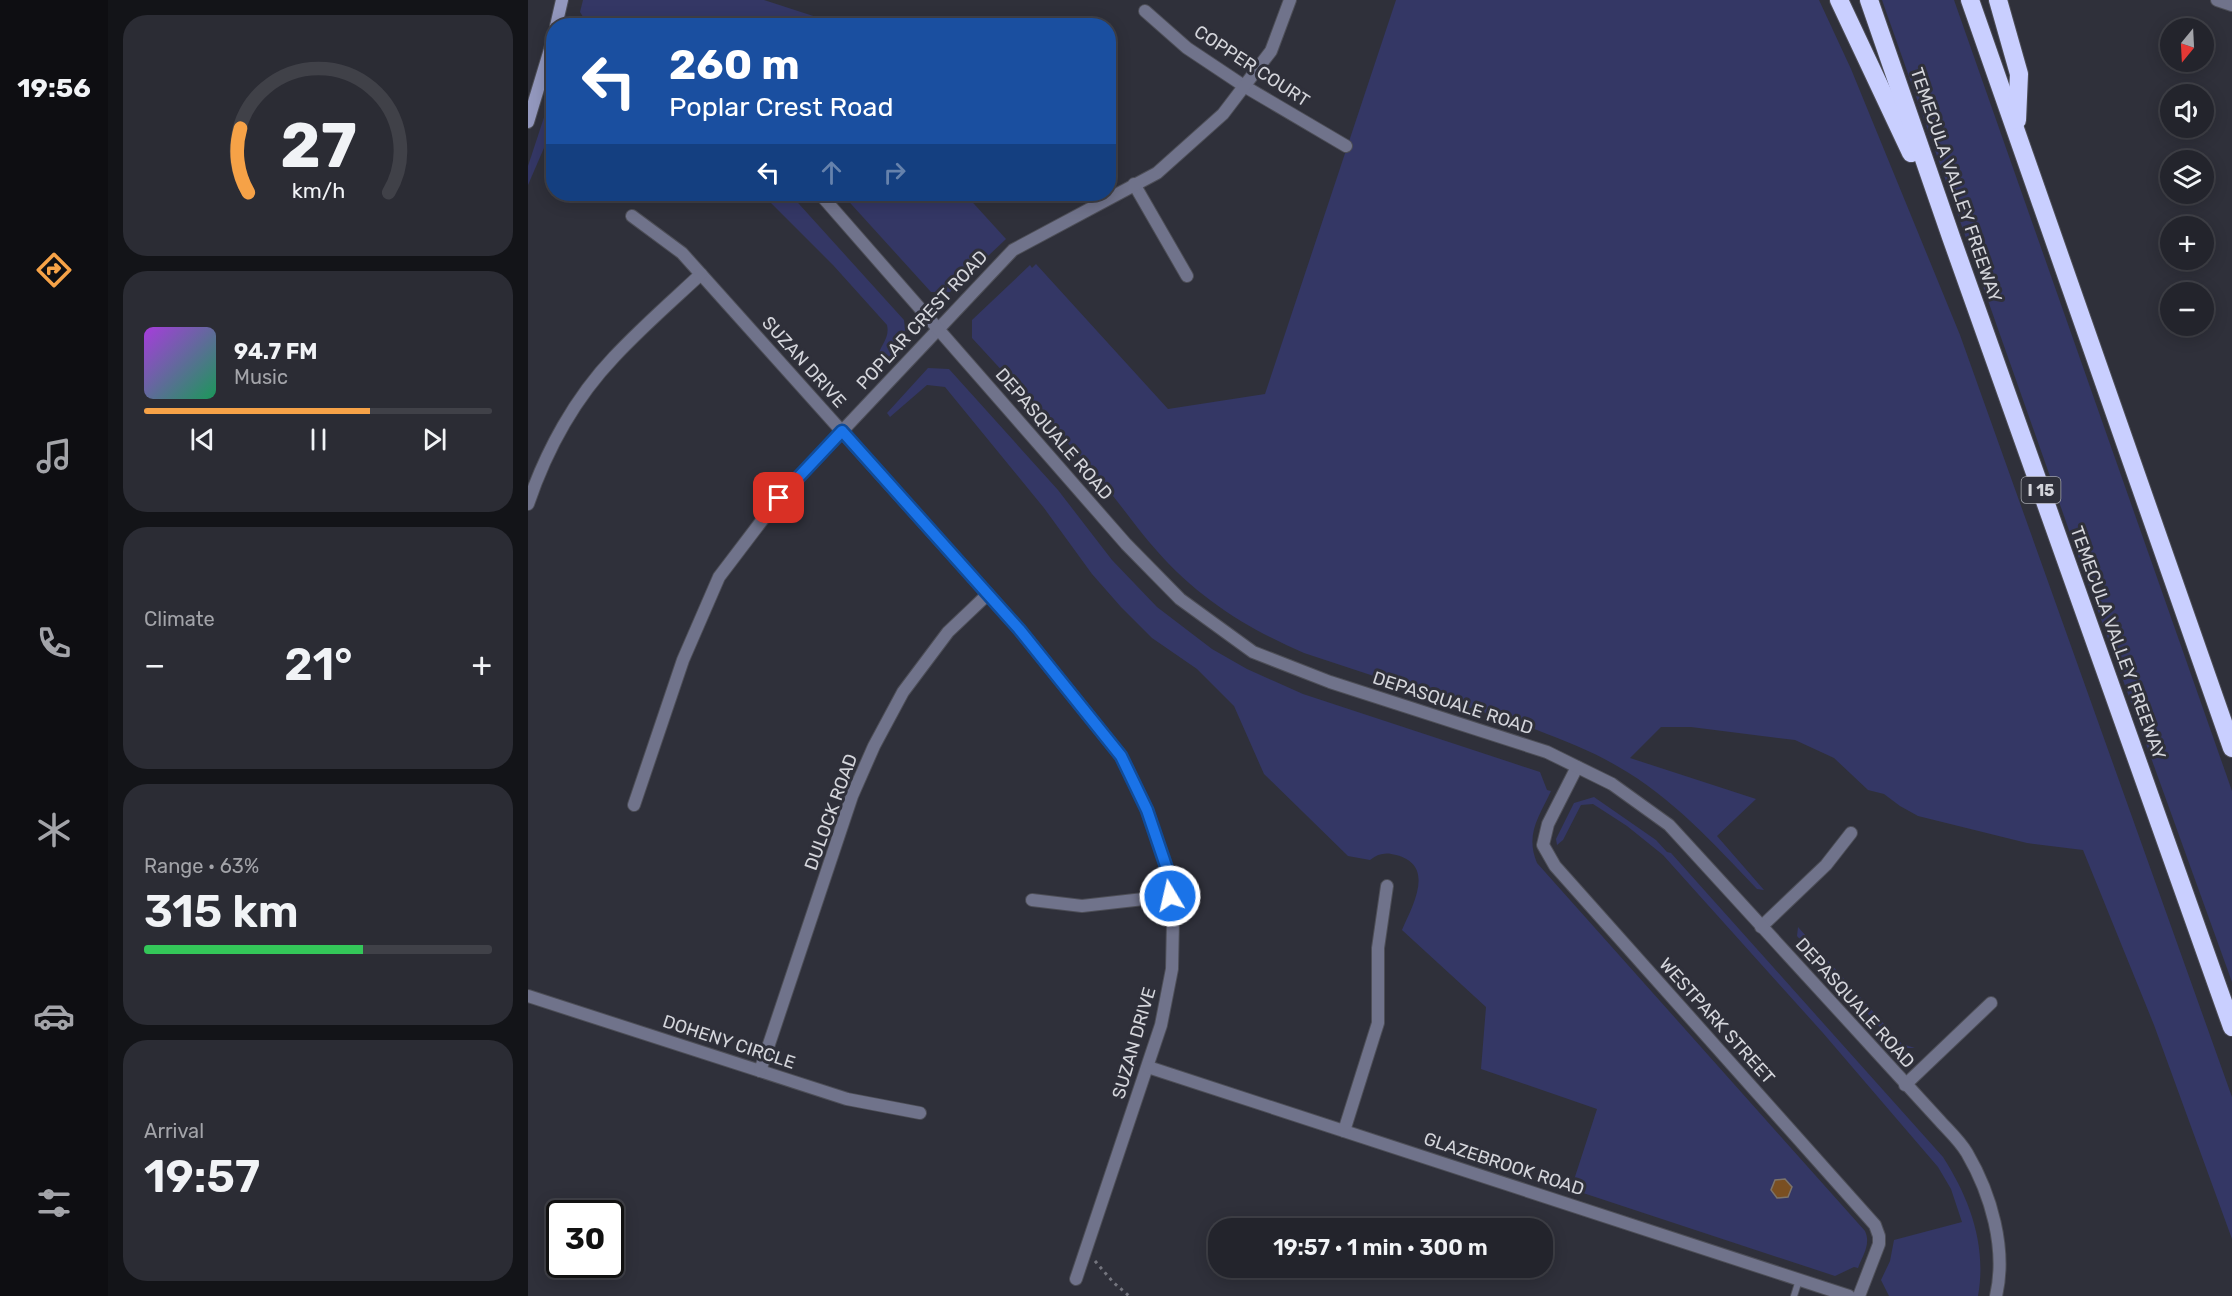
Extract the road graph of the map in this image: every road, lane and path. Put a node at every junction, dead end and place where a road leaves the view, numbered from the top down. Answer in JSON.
{"nodes":[{"id":1,"x":562,"y":0,"type":"edge"},
{"id":2,"x":1290,"y":0,"type":"edge"},
{"id":3,"x":1839,"y":0,"type":"edge"},
{"id":4,"x":1869,"y":0,"type":"edge"},
{"id":5,"x":1970,"y":0,"type":"edge"},
{"id":6,"x":1998,"y":0,"type":"edge"},
{"id":7,"x":2217,"y":0,"type":"edge"},
{"id":8,"x":2232,"y":5,"type":"edge"},
{"id":9,"x":1145,"y":11,"type":"dead end"},
{"id":10,"x":558,"y":18,"type":"edge"},
{"id":11,"x":546,"y":61,"type":"edge"},
{"id":12,"x":1244,"y":86,"type":"junction"},
{"id":13,"x":528,"y":122,"type":"edge"},
{"id":14,"x":2017,"y":131,"type":"junction"},
{"id":15,"x":1346,"y":146,"type":"dead end"},
{"id":16,"x":1134,"y":184,"type":"junction"},
{"id":17,"x":1116,"y":194,"type":"edge"},
{"id":18,"x":826,"y":201,"type":"edge"},
{"id":19,"x":1103,"y":201,"type":"edge"},
{"id":20,"x":632,"y":216,"type":"dead end"},
{"id":21,"x":1951,"y":237,"type":"junction"},
{"id":22,"x":701,"y":274,"type":"junction"},
{"id":23,"x":1187,"y":276,"type":"dead end"},
{"id":24,"x":938,"y":329,"type":"junction"},
{"id":25,"x":842,"y":431,"type":"junction"},
{"id":26,"x":528,"y":504,"type":"edge"},
{"id":27,"x":988,"y":594,"type":"junction"},
{"id":28,"x":2232,"y":748,"type":"edge"},
{"id":29,"x":1577,"y":767,"type":"junction"},
{"id":30,"x":634,"y":805,"type":"dead end"},
{"id":31,"x":1851,"y":832,"type":"dead end"},
{"id":32,"x":1387,"y":886,"type":"dead end"},
{"id":33,"x":1170,"y":896,"type":"junction"},
{"id":34,"x":1032,"y":900,"type":"dead end"},
{"id":35,"x":1761,"y":927,"type":"junction"},
{"id":36,"x":528,"y":996,"type":"edge"},
{"id":37,"x":1991,"y":1003,"type":"dead end"},
{"id":38,"x":2232,"y":1028,"type":"edge"},
{"id":39,"x":1148,"y":1067,"type":"junction"},
{"id":40,"x":760,"y":1071,"type":"junction"},
{"id":41,"x":1905,"y":1085,"type":"junction"},
{"id":42,"x":921,"y":1113,"type":"dead end"},
{"id":43,"x":1344,"y":1131,"type":"junction"},
{"id":44,"x":1086,"y":1250,"type":"junction"},
{"id":45,"x":1076,"y":1280,"type":"dead end"},
{"id":46,"x":1799,"y":1280,"type":"junction"},
{"id":47,"x":1129,"y":1296,"type":"edge"},
{"id":48,"x":1794,"y":1296,"type":"edge"},
{"id":49,"x":1850,"y":1296,"type":"edge"},
{"id":50,"x":1859,"y":1296,"type":"edge"},
{"id":51,"x":1996,"y":1296,"type":"edge"}],
"edges":[{"from":1,"to":10,"type":"main road"},
{"from":2,"to":12,"type":"street","name":"POPLAR CREST ROAD"},
{"from":3,"to":21,"type":"highway"},
{"from":4,"to":21,"type":"highway","name":"TEMECULA VALLEY FREEWAY","number":"I 15"},
{"from":5,"to":14,"type":"highway"},
{"from":6,"to":14,"type":"highway"},
{"from":7,"to":8,"type":"street"},
{"from":9,"to":12,"type":"street","name":"COPPER COURT"},
{"from":11,"to":13,"type":"main road"},
{"from":12,"to":15,"type":"street","name":"COPPER COURT"},
{"from":12,"to":16,"type":"street","name":"POPLAR CREST ROAD"},
{"from":14,"to":28,"type":"highway"},
{"from":16,"to":17,"type":"street","name":"POPLAR CREST ROAD"},
{"from":16,"to":23,"type":"street"},
{"from":18,"to":24,"type":"street","name":"DEPASQUALE ROAD"},
{"from":19,"to":24,"type":"street","name":"POPLAR CREST ROAD"},
{"from":20,"to":22,"type":"street","name":"SUZAN DRIVE"},
{"from":21,"to":38,"type":"highway","name":"TEMECULA VALLEY FREEWAY","number":"I 15"},
{"from":22,"to":25,"type":"street","name":"SUZAN DRIVE"},
{"from":22,"to":26,"type":"street"},
{"from":24,"to":25,"type":"street","name":"POPLAR CREST ROAD"},
{"from":24,"to":29,"type":"street","name":"DEPASQUALE ROAD"},
{"from":25,"to":27,"type":"street","name":"SUZAN DRIVE"},
{"from":25,"to":30,"type":"street","name":"POPLAR CREST ROAD"},
{"from":27,"to":33,"type":"street","name":"SUZAN DRIVE"},
{"from":27,"to":40,"type":"street","name":"DULOCK ROAD"},
{"from":29,"to":35,"type":"street","name":"DEPASQUALE ROAD"},
{"from":29,"to":50,"type":"street","name":"WESTPARK STREET"},
{"from":31,"to":35,"type":"street"},
{"from":32,"to":43,"type":"street"},
{"from":33,"to":34,"type":"street"},
{"from":33,"to":39,"type":"street","name":"SUZAN DRIVE"},
{"from":35,"to":41,"type":"street","name":"DEPASQUALE ROAD"},
{"from":36,"to":40,"type":"street","name":"DOHENY CIRCLE"},
{"from":37,"to":41,"type":"street"},
{"from":39,"to":43,"type":"street","name":"GLAZEBROOK ROAD"},
{"from":39,"to":44,"type":"street","name":"SUZAN DRIVE"},
{"from":40,"to":42,"type":"street","name":"DOHENY CIRCLE"},
{"from":41,"to":51,"type":"street","name":"DEPASQUALE ROAD"},
{"from":43,"to":46,"type":"street","name":"GLAZEBROOK ROAD"},
{"from":44,"to":45,"type":"street","name":"SUZAN DRIVE"},
{"from":44,"to":47,"type":"path"},
{"from":46,"to":48,"type":"lane"},
{"from":46,"to":49,"type":"street","name":"GLAZEBROOK ROAD"}]}
